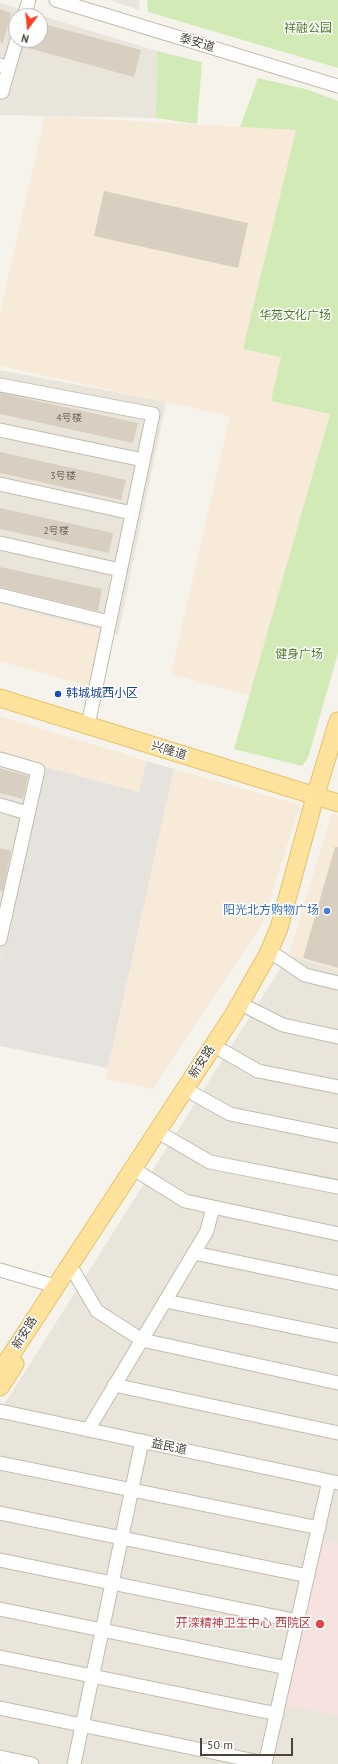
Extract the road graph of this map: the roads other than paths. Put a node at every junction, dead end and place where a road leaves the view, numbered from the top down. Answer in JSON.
{"nodes":[{"id":1,"x":56,"y":0,"type":"edge"},
{"id":2,"x":13,"y":48,"type":"edge"},
{"id":3,"x":4,"y":66,"type":"edge"},
{"id":4,"x":338,"y":86,"type":"edge"},
{"id":5,"x":0,"y":91,"type":"edge"},
{"id":6,"x":0,"y":385,"type":"edge"},
{"id":7,"x":0,"y":430,"type":"edge"},
{"id":8,"x":143,"y":460,"type":"junction"},
{"id":9,"x":0,"y":484,"type":"edge"},
{"id":10,"x":132,"y":513,"type":"junction"},
{"id":11,"x":0,"y":543,"type":"edge"},
{"id":12,"x":120,"y":570,"type":"junction"},
{"id":13,"x":0,"y":596,"type":"edge"},
{"id":14,"x":109,"y":622,"type":"junction"},
{"id":15,"x":0,"y":698,"type":"edge"},
{"id":16,"x":338,"y":721,"type":"edge"},
{"id":17,"x":88,"y":725,"type":"junction"},
{"id":18,"x":338,"y":749,"type":"edge"},
{"id":19,"x":0,"y":759,"type":"edge"},
{"id":20,"x":325,"y":800,"type":"edge"},
{"id":21,"x":0,"y":805,"type":"edge"},
{"id":22,"x":27,"y":812,"type":"junction"},
{"id":23,"x":5,"y":890,"type":"edge"},
{"id":24,"x":0,"y":939,"type":"edge"},
{"id":25,"x":277,"y":956,"type":"junction"},
{"id":26,"x":338,"y":982,"type":"edge"},
{"id":27,"x":249,"y":1008,"type":"junction"},
{"id":28,"x":338,"y":1037,"type":"edge"},
{"id":29,"x":223,"y":1051,"type":"junction"},
{"id":30,"x":338,"y":1087,"type":"edge"},
{"id":31,"x":194,"y":1094,"type":"junction"},
{"id":32,"x":164,"y":1136,"type":"junction"},
{"id":33,"x":338,"y":1136,"type":"edge"},
{"id":34,"x":140,"y":1173,"type":"junction"},
{"id":35,"x":338,"y":1187,"type":"edge"},
{"id":36,"x":213,"y":1207,"type":"junction"},
{"id":37,"x":338,"y":1234,"type":"edge"},
{"id":38,"x":194,"y":1253,"type":"junction"},
{"id":39,"x":0,"y":1270,"type":"edge"},
{"id":40,"x":74,"y":1272,"type":"junction"},
{"id":41,"x":338,"y":1283,"type":"edge"},
{"id":42,"x":55,"y":1286,"type":"junction"},
{"id":43,"x":165,"y":1301,"type":"junction"},
{"id":44,"x":338,"y":1336,"type":"edge"},
{"id":45,"x":142,"y":1340,"type":"junction"},
{"id":46,"x":0,"y":1372,"type":"edge"},
{"id":47,"x":338,"y":1383,"type":"edge"},
{"id":48,"x":114,"y":1385,"type":"junction"},
{"id":49,"x":0,"y":1388,"type":"edge"},
{"id":50,"x":0,"y":1411,"type":"edge"},
{"id":51,"x":88,"y":1430,"type":"junction"},
{"id":52,"x":338,"y":1433,"type":"edge"},
{"id":53,"x":142,"y":1441,"type":"junction"},
{"id":54,"x":0,"y":1463,"type":"edge"},
{"id":55,"x":334,"y":1482,"type":"edge"},
{"id":56,"x":133,"y":1489,"type":"junction"},
{"id":57,"x":0,"y":1512,"type":"edge"},
{"id":58,"x":318,"y":1528,"type":"junction"},
{"id":59,"x":122,"y":1537,"type":"junction"},
{"id":60,"x":0,"y":1560,"type":"edge"},
{"id":61,"x":308,"y":1576,"type":"junction"},
{"id":62,"x":113,"y":1583,"type":"junction"},
{"id":63,"x":0,"y":1610,"type":"edge"},
{"id":64,"x":298,"y":1621,"type":"junction"},
{"id":65,"x":102,"y":1630,"type":"junction"},
{"id":66,"x":0,"y":1657,"type":"edge"},
{"id":67,"x":287,"y":1668,"type":"junction"},
{"id":68,"x":93,"y":1676,"type":"junction"},
{"id":69,"x":0,"y":1708,"type":"edge"},
{"id":70,"x":276,"y":1714,"type":"junction"},
{"id":71,"x":82,"y":1724,"type":"junction"},
{"id":72,"x":0,"y":1757,"type":"edge"},
{"id":73,"x":32,"y":1764,"type":"edge"},
{"id":74,"x":74,"y":1764,"type":"edge"},
{"id":75,"x":265,"y":1764,"type":"edge"}],
"edges":[{"from":1,"to":4,"type":"street","name":"泰安道"},
{"from":2,"to":3,"type":"street"},
{"from":3,"to":5,"type":"street"},
{"from":6,"to":8,"type":"street"},
{"from":7,"to":8,"type":"street"},
{"from":8,"to":10,"type":"street"},
{"from":9,"to":10,"type":"street"},
{"from":10,"to":12,"type":"street"},
{"from":11,"to":12,"type":"street"},
{"from":12,"to":14,"type":"street"},
{"from":13,"to":14,"type":"street"},
{"from":14,"to":17,"type":"street"},
{"from":15,"to":17,"type":"main road","name":"兴隆道"},
{"from":16,"to":20,"type":"main road","name":"新安路"},
{"from":17,"to":20,"type":"main road","name":"兴隆道"},
{"from":18,"to":20,"type":"main road","name":"新安路"},
{"from":19,"to":22,"type":"street"},
{"from":20,"to":25,"type":"main road","name":"新安路"},
{"from":20,"to":42,"type":"main road","name":"新安路"},
{"from":21,"to":22,"type":"street"},
{"from":22,"to":23,"type":"street"},
{"from":23,"to":24,"type":"street"},
{"from":25,"to":26,"type":"street"},
{"from":25,"to":27,"type":"main road","name":"新安路"},
{"from":27,"to":28,"type":"street"},
{"from":27,"to":29,"type":"main road","name":"新安路"},
{"from":29,"to":30,"type":"street"},
{"from":29,"to":31,"type":"main road","name":"新安路"},
{"from":31,"to":32,"type":"main road","name":"新安路"},
{"from":31,"to":33,"type":"street"},
{"from":32,"to":34,"type":"main road","name":"新安路"},
{"from":32,"to":35,"type":"street"},
{"from":34,"to":36,"type":"street"},
{"from":34,"to":40,"type":"main road","name":"新安路"},
{"from":36,"to":37,"type":"street"},
{"from":36,"to":38,"type":"street"},
{"from":38,"to":41,"type":"street"},
{"from":38,"to":43,"type":"street"},
{"from":39,"to":42,"type":"street"},
{"from":40,"to":45,"type":"street"},
{"from":40,"to":49,"type":"main road","name":"新安路"},
{"from":42,"to":46,"type":"main road","name":"新安路"},
{"from":43,"to":44,"type":"street"},
{"from":43,"to":45,"type":"street"},
{"from":45,"to":47,"type":"street"},
{"from":45,"to":48,"type":"street"},
{"from":48,"to":51,"type":"street"},
{"from":48,"to":52,"type":"street"},
{"from":50,"to":51,"type":"street","name":"益民道"},
{"from":51,"to":53,"type":"street","name":"益民道"},
{"from":53,"to":55,"type":"street","name":"益民道"},
{"from":53,"to":56,"type":"street"},
{"from":54,"to":56,"type":"street"},
{"from":55,"to":58,"type":"street"},
{"from":56,"to":58,"type":"street"},
{"from":56,"to":59,"type":"street"},
{"from":57,"to":59,"type":"street"},
{"from":58,"to":61,"type":"street"},
{"from":59,"to":61,"type":"street"},
{"from":59,"to":62,"type":"street"},
{"from":60,"to":62,"type":"street"},
{"from":61,"to":64,"type":"street"},
{"from":62,"to":64,"type":"street"},
{"from":62,"to":65,"type":"street"},
{"from":63,"to":65,"type":"street"},
{"from":64,"to":67,"type":"street"},
{"from":65,"to":67,"type":"street"},
{"from":65,"to":68,"type":"street"},
{"from":66,"to":68,"type":"street"},
{"from":67,"to":70,"type":"street"},
{"from":68,"to":70,"type":"street"},
{"from":68,"to":71,"type":"street"},
{"from":69,"to":71,"type":"street"},
{"from":70,"to":75,"type":"street"},
{"from":71,"to":74,"type":"street"},
{"from":71,"to":75,"type":"street"},
{"from":72,"to":73,"type":"street"}]}
